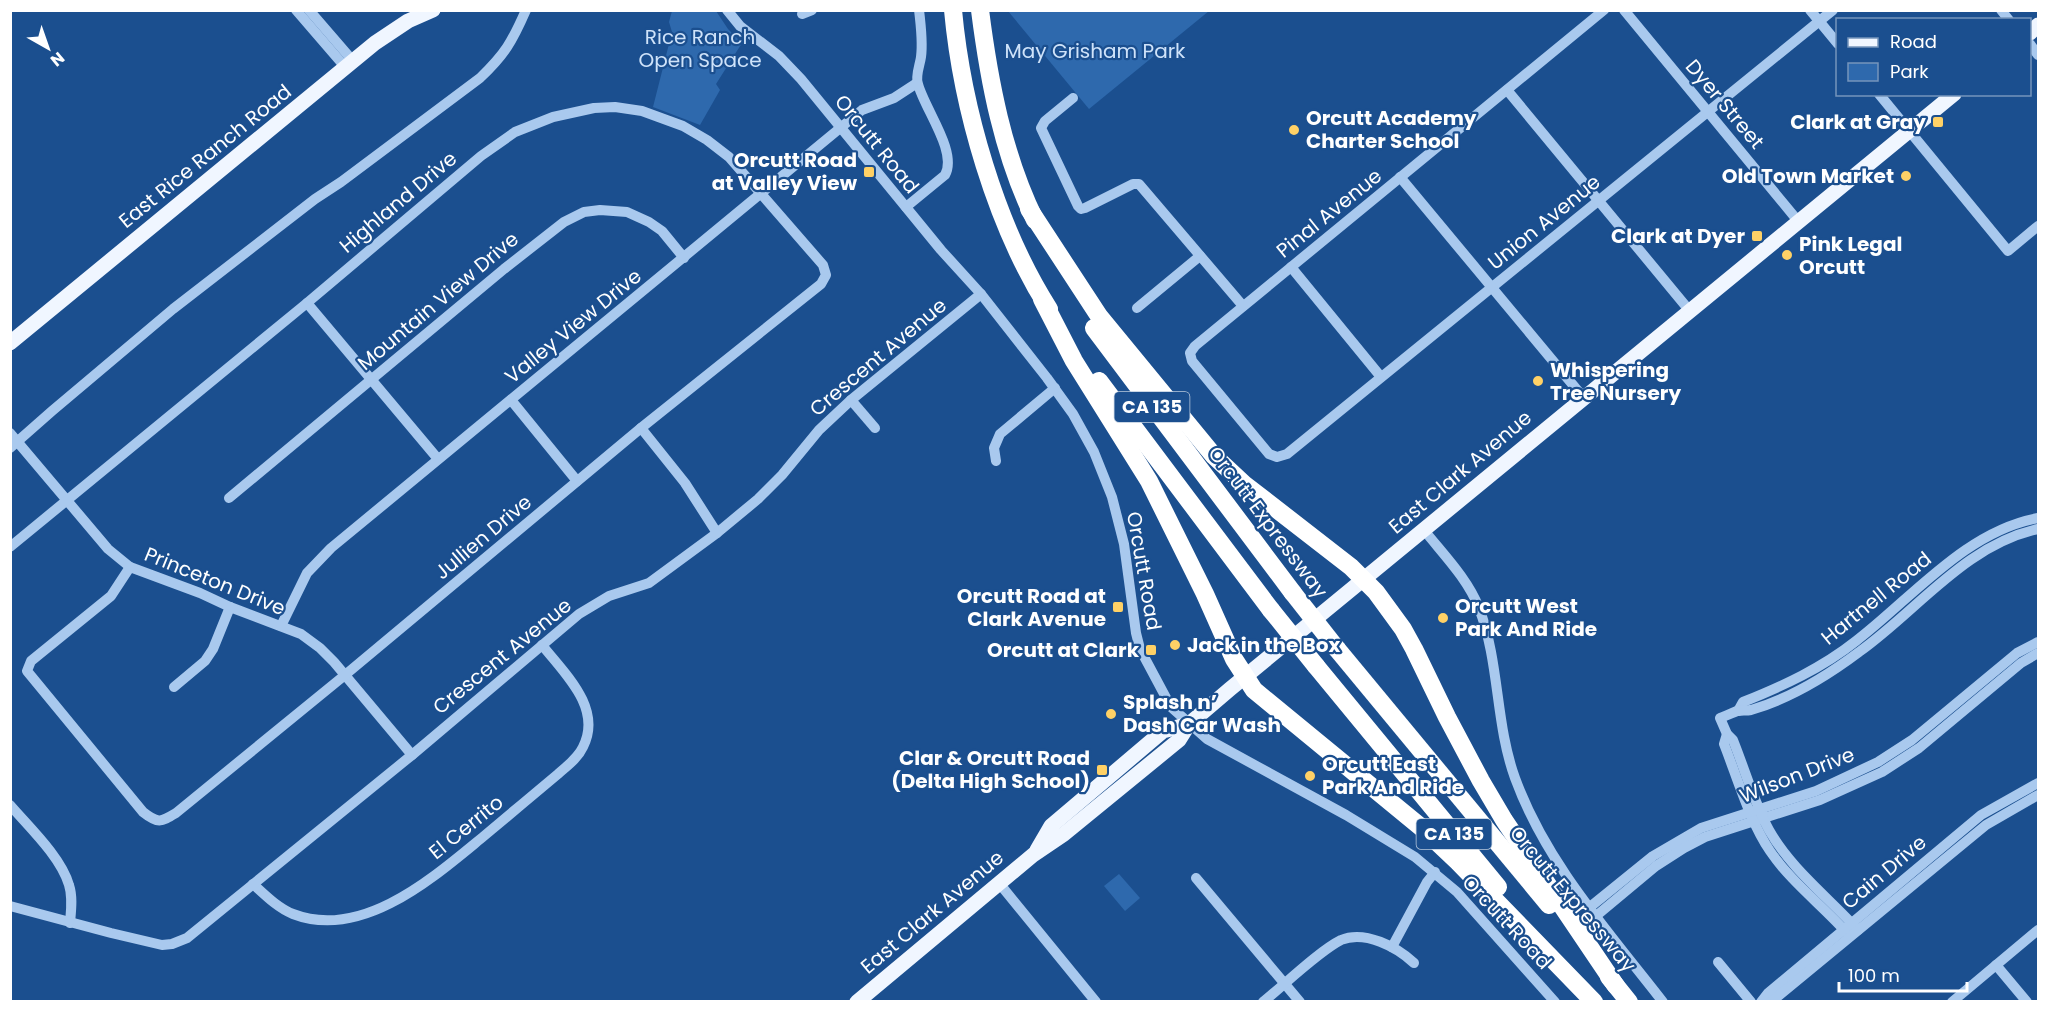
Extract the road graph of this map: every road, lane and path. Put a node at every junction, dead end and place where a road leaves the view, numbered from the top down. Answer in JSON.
{"nodes":[{"id":1,"x":297,"y":10,"type":"edge"},
{"id":2,"x":309,"y":10,"type":"edge"},
{"id":3,"x":417,"y":10,"type":"edge"},
{"id":4,"x":432,"y":10,"type":"edge"},
{"id":5,"x":526,"y":10,"type":"edge"},
{"id":6,"x":727,"y":10,"type":"edge"},
{"id":7,"x":919,"y":10,"type":"edge"},
{"id":8,"x":953,"y":10,"type":"edge"},
{"id":9,"x":980,"y":10,"type":"edge"},
{"id":10,"x":1604,"y":10,"type":"edge"},
{"id":11,"x":1624,"y":10,"type":"edge"},
{"id":12,"x":1810,"y":10,"type":"edge"},
{"id":13,"x":1833,"y":10,"type":"edge"},
{"id":14,"x":1820,"y":22,"type":"junction"},
{"id":15,"x":1836,"y":42,"type":"edge"},
{"id":16,"x":347,"y":62,"type":"junction"},
{"id":17,"x":917,"y":82,"type":"junction"},
{"id":18,"x":1507,"y":90,"type":"junction"},
{"id":19,"x":1881,"y":96,"type":"edge"},
{"id":20,"x":1952,"y":96,"type":"edge"},
{"id":21,"x":1073,"y":98,"type":"dead end"},
{"id":22,"x":1708,"y":112,"type":"junction"},
{"id":23,"x":841,"y":128,"type":"junction"},
{"id":24,"x":1909,"y":131,"type":"junction"},
{"id":25,"x":1400,"y":177,"type":"junction"},
{"id":26,"x":763,"y":194,"type":"junction"},
{"id":27,"x":1599,"y":201,"type":"junction"},
{"id":28,"x":906,"y":207,"type":"junction"},
{"id":29,"x":1029,"y":209,"type":"junction"},
{"id":30,"x":1798,"y":221,"type":"junction"},
{"id":31,"x":2038,"y":226,"type":"edge"},
{"id":32,"x":1200,"y":256,"type":"junction"},
{"id":33,"x":684,"y":258,"type":"junction"},
{"id":34,"x":1291,"y":267,"type":"junction"},
{"id":35,"x":826,"y":275,"type":"joint"},
{"id":36,"x":1492,"y":287,"type":"junction"},
{"id":37,"x":981,"y":294,"type":"junction"},
{"id":38,"x":1042,"y":298,"type":"junction"},
{"id":39,"x":307,"y":303,"type":"junction"},
{"id":40,"x":1243,"y":306,"type":"junction"},
{"id":41,"x":1137,"y":308,"type":"dead end"},
{"id":42,"x":1689,"y":310,"type":"junction"},
{"id":43,"x":10,"y":332,"type":"edge"},
{"id":44,"x":10,"y":343,"type":"edge"},
{"id":45,"x":1382,"y":377,"type":"junction"},
{"id":46,"x":371,"y":380,"type":"junction"},
{"id":47,"x":1055,"y":388,"type":"junction"},
{"id":48,"x":1583,"y":397,"type":"junction"},
{"id":49,"x":511,"y":400,"type":"junction"},
{"id":50,"x":851,"y":400,"type":"junction"},
{"id":51,"x":641,"y":428,"type":"junction"},
{"id":52,"x":875,"y":428,"type":"dead end"},
{"id":53,"x":13,"y":441,"type":"edge"},
{"id":54,"x":1277,"y":457,"type":"joint"},
{"id":55,"x":438,"y":459,"type":"junction"},
{"id":56,"x":996,"y":461,"type":"dead end"},
{"id":57,"x":577,"y":481,"type":"junction"},
{"id":58,"x":228,"y":498,"type":"dead end"},
{"id":59,"x":67,"y":500,"type":"junction"},
{"id":60,"x":2038,"y":518,"type":"edge"},
{"id":61,"x":2038,"y":529,"type":"edge"},
{"id":62,"x":1424,"y":531,"type":"junction"},
{"id":63,"x":717,"y":533,"type":"junction"},
{"id":64,"x":10,"y":547,"type":"edge"},
{"id":65,"x":1959,"y":561,"type":"junction"},
{"id":66,"x":130,"y":567,"type":"junction"},
{"id":67,"x":1364,"y":578,"type":"junction"},
{"id":68,"x":230,"y":607,"type":"junction"},
{"id":69,"x":281,"y":626,"type":"junction"},
{"id":70,"x":2038,"y":642,"type":"edge"},
{"id":71,"x":542,"y":645,"type":"junction"},
{"id":72,"x":2038,"y":653,"type":"edge"},
{"id":73,"x":345,"y":675,"type":"junction"},
{"id":74,"x":1244,"y":677,"type":"junction"},
{"id":75,"x":174,"y":687,"type":"dead end"},
{"id":76,"x":1956,"y":711,"type":"junction"},
{"id":77,"x":1189,"y":724,"type":"junction"},
{"id":78,"x":412,"y":755,"type":"junction"},
{"id":79,"x":2038,"y":783,"type":"edge"},
{"id":80,"x":2038,"y":795,"type":"edge"},
{"id":81,"x":10,"y":805,"type":"edge"},
{"id":82,"x":1758,"y":816,"type":"junction"},
{"id":83,"x":1938,"y":858,"type":"junction"},
{"id":84,"x":1434,"y":872,"type":"junction"},
{"id":85,"x":1197,"y":878,"type":"dead end"},
{"id":86,"x":999,"y":883,"type":"junction"},
{"id":87,"x":253,"y":884,"type":"junction"},
{"id":88,"x":10,"y":906,"type":"edge"},
{"id":89,"x":1593,"y":911,"type":"junction"},
{"id":90,"x":70,"y":923,"type":"junction"},
{"id":91,"x":1851,"y":929,"type":"junction"},
{"id":92,"x":2038,"y":930,"type":"edge"},
{"id":93,"x":1392,"y":947,"type":"junction"},
{"id":94,"x":1718,"y":962,"type":"dead end"},
{"id":95,"x":1414,"y":963,"type":"dead end"},
{"id":96,"x":1996,"y":965,"type":"junction"},
{"id":97,"x":1285,"y":983,"type":"junction"},
{"id":98,"x":1616,"y":986,"type":"junction"},
{"id":99,"x":857,"y":1002,"type":"edge"},
{"id":100,"x":1096,"y":1002,"type":"edge"},
{"id":101,"x":1263,"y":1002,"type":"edge"},
{"id":102,"x":1300,"y":1002,"type":"edge"},
{"id":103,"x":1555,"y":1002,"type":"edge"},
{"id":104,"x":1594,"y":1002,"type":"edge"},
{"id":105,"x":1629,"y":1002,"type":"edge"},
{"id":106,"x":1664,"y":1002,"type":"edge"},
{"id":107,"x":1751,"y":1002,"type":"edge"},
{"id":108,"x":1761,"y":1002,"type":"edge"},
{"id":109,"x":1771,"y":1002,"type":"edge"},
{"id":110,"x":1952,"y":1002,"type":"edge"},
{"id":111,"x":2027,"y":1002,"type":"edge"}],
"edges":[{"from":1,"to":16,"type":"street"},
{"from":2,"to":16,"type":"street"},
{"from":3,"to":16,"type":"main road","name":"East Rice Ranch Road"},
{"from":4,"to":16,"type":"main road","name":"East Rice Ranch Road"},
{"from":5,"to":53,"type":"street"},
{"from":6,"to":23,"type":"street","name":"Orcutt Road"},
{"from":7,"to":17,"type":"street"},
{"from":8,"to":38,"type":"highway","number":"CA 135"},
{"from":9,"to":29,"type":"highway","name":"Orcutt Expressway","number":"CA 135"},
{"from":10,"to":18,"type":"street","name":"Pinal Avenue"},
{"from":11,"to":22,"type":"street","name":"Dyer Street"},
{"from":12,"to":14,"type":"street"},
{"from":13,"to":14,"type":"street","name":"Union Avenue"},
{"from":14,"to":15,"type":"street"},
{"from":14,"to":22,"type":"street","name":"Union Avenue"},
{"from":16,"to":43,"type":"main road","name":"East Rice Ranch Road"},
{"from":16,"to":44,"type":"main road","name":"East Rice Ranch Road"},
{"from":17,"to":23,"type":"street","name":"Valley View Drive"},
{"from":17,"to":28,"type":"street"},
{"from":18,"to":25,"type":"street","name":"Pinal Avenue"},
{"from":18,"to":27,"type":"street"},
{"from":19,"to":24,"type":"street"},
{"from":20,"to":24,"type":"main road","name":"East Clark Avenue"},
{"from":21,"to":32,"type":"street"},
{"from":22,"to":27,"type":"street","name":"Union Avenue"},
{"from":22,"to":30,"type":"street","name":"Dyer Street"},
{"from":23,"to":26,"type":"street","name":"Valley View Drive"},
{"from":23,"to":28,"type":"street","name":"Orcutt Road"},
{"from":24,"to":30,"type":"main road","name":"East Clark Avenue"},
{"from":24,"to":31,"type":"street"},
{"from":25,"to":34,"type":"street","name":"Pinal Avenue"},
{"from":25,"to":36,"type":"street"},
{"from":26,"to":33,"type":"street","name":"Valley View Drive"},
{"from":26,"to":35,"type":"street","name":"Highland Drive"},
{"from":26,"to":39,"type":"street","name":"Highland Drive"},
{"from":27,"to":36,"type":"street","name":"Union Avenue"},
{"from":27,"to":42,"type":"street"},
{"from":28,"to":37,"type":"street","name":"Orcutt Road"},
{"from":29,"to":67,"type":"highway"},
{"from":29,"to":98,"type":"highway","name":"Orcutt Expressway","number":"CA 135","bridge":true},
{"from":30,"to":42,"type":"main road","name":"East Clark Avenue"},
{"from":32,"to":40,"type":"street"},
{"from":32,"to":41,"type":"street"},
{"from":33,"to":46,"type":"street","name":"Mountain View Drive"},
{"from":33,"to":49,"type":"street","name":"Valley View Drive"},
{"from":34,"to":40,"type":"street","name":"Pinal Avenue"},
{"from":34,"to":45,"type":"street"},
{"from":35,"to":51,"type":"street","name":"Jullien Drive"},
{"from":36,"to":45,"type":"street","name":"Union Avenue"},
{"from":36,"to":48,"type":"street"},
{"from":37,"to":47,"type":"street","name":"Orcutt Road"},
{"from":37,"to":50,"type":"street","name":"Crescent Avenue"},
{"from":38,"to":74,"type":"highway"},
{"from":38,"to":104,"type":"highway","number":"CA 135","bridge":true},
{"from":39,"to":46,"type":"street"},
{"from":39,"to":59,"type":"street","name":"Highland Drive"},
{"from":40,"to":54,"type":"street","name":"Pinal Avenue"},
{"from":42,"to":48,"type":"main road","name":"East Clark Avenue"},
{"from":45,"to":54,"type":"street","name":"Union Avenue"},
{"from":46,"to":55,"type":"street"},
{"from":46,"to":58,"type":"street","name":"Mountain View Drive"},
{"from":47,"to":56,"type":"street"},
{"from":47,"to":77,"type":"street","name":"Orcutt Road"},
{"from":48,"to":62,"type":"main road","name":"East Clark Avenue"},
{"from":49,"to":55,"type":"street","name":"Valley View Drive"},
{"from":49,"to":57,"type":"street"},
{"from":50,"to":52,"type":"street"},
{"from":50,"to":63,"type":"street","name":"Crescent Avenue"},
{"from":51,"to":57,"type":"street","name":"Jullien Drive"},
{"from":51,"to":63,"type":"street"},
{"from":53,"to":59,"type":"street","name":"Princeton Drive"},
{"from":55,"to":69,"type":"street","name":"Valley View Drive"},
{"from":57,"to":73,"type":"street","name":"Jullien Drive"},
{"from":59,"to":64,"type":"street","name":"Highland Drive"},
{"from":59,"to":66,"type":"street","name":"Princeton Drive"},
{"from":60,"to":65,"type":"street","name":"Hartnell Road"},
{"from":61,"to":65,"type":"street","name":"Hartnell Road"},
{"from":62,"to":67,"type":"main road","name":"East Clark Avenue"},
{"from":62,"to":89,"type":"street"},
{"from":63,"to":71,"type":"street","name":"Crescent Avenue"},
{"from":65,"to":82,"type":"street","name":"Hartnell Road"},
{"from":66,"to":68,"type":"street","name":"Princeton Drive"},
{"from":66,"to":73,"type":"street","name":"Jullien Drive"},
{"from":67,"to":74,"type":"main road","name":"East Clark Avenue"},
{"from":67,"to":98,"type":"highway"},
{"from":68,"to":69,"type":"street","name":"Princeton Drive"},
{"from":68,"to":75,"type":"street"},
{"from":69,"to":73,"type":"street","name":"Princeton Drive"},
{"from":70,"to":76,"type":"street","name":"Wilson Drive"},
{"from":71,"to":78,"type":"street","name":"Crescent Avenue"},
{"from":71,"to":87,"type":"street","name":"El Cerrito"},
{"from":72,"to":76,"type":"street","name":"Wilson Drive"},
{"from":73,"to":78,"type":"street","name":"Princeton Drive"},
{"from":74,"to":77,"type":"main road","name":"East Clark Avenue"},
{"from":74,"to":104,"type":"highway"},
{"from":76,"to":82,"type":"street","name":"Wilson Drive"},
{"from":77,"to":84,"type":"street","name":"Orcutt Road"},
{"from":77,"to":86,"type":"main road","name":"East Clark Avenue"},
{"from":78,"to":87,"type":"street","name":"Crescent Avenue"},
{"from":79,"to":83,"type":"street","name":"Cain Drive"},
{"from":80,"to":83,"type":"street","name":"Cain Drive"},
{"from":81,"to":90,"type":"street"},
{"from":82,"to":89,"type":"street","name":"Wilson Drive"},
{"from":82,"to":91,"type":"street","name":"Hartnell Road"},
{"from":83,"to":91,"type":"street","name":"Cain Drive"},
{"from":84,"to":93,"type":"street"},
{"from":84,"to":103,"type":"street","name":"Orcutt Road"},
{"from":85,"to":97,"type":"street"},
{"from":86,"to":99,"type":"main road","name":"East Clark Avenue"},
{"from":86,"to":100,"type":"street"},
{"from":87,"to":90,"type":"street","name":"Crescent Avenue"},
{"from":88,"to":90,"type":"street","name":"Crescent Avenue"},
{"from":89,"to":106,"type":"street"},
{"from":91,"to":108,"type":"street","name":"Cain Drive"},
{"from":91,"to":109,"type":"street","name":"Cain Drive"},
{"from":92,"to":96,"type":"street"},
{"from":93,"to":95,"type":"street"},
{"from":93,"to":97,"type":"street"},
{"from":94,"to":107,"type":"street"},
{"from":96,"to":110,"type":"street"},
{"from":96,"to":111,"type":"street"},
{"from":97,"to":101,"type":"street"},
{"from":97,"to":102,"type":"street"},
{"from":98,"to":105,"type":"highway","name":"Orcutt Expressway","number":"CA 135"}]}
